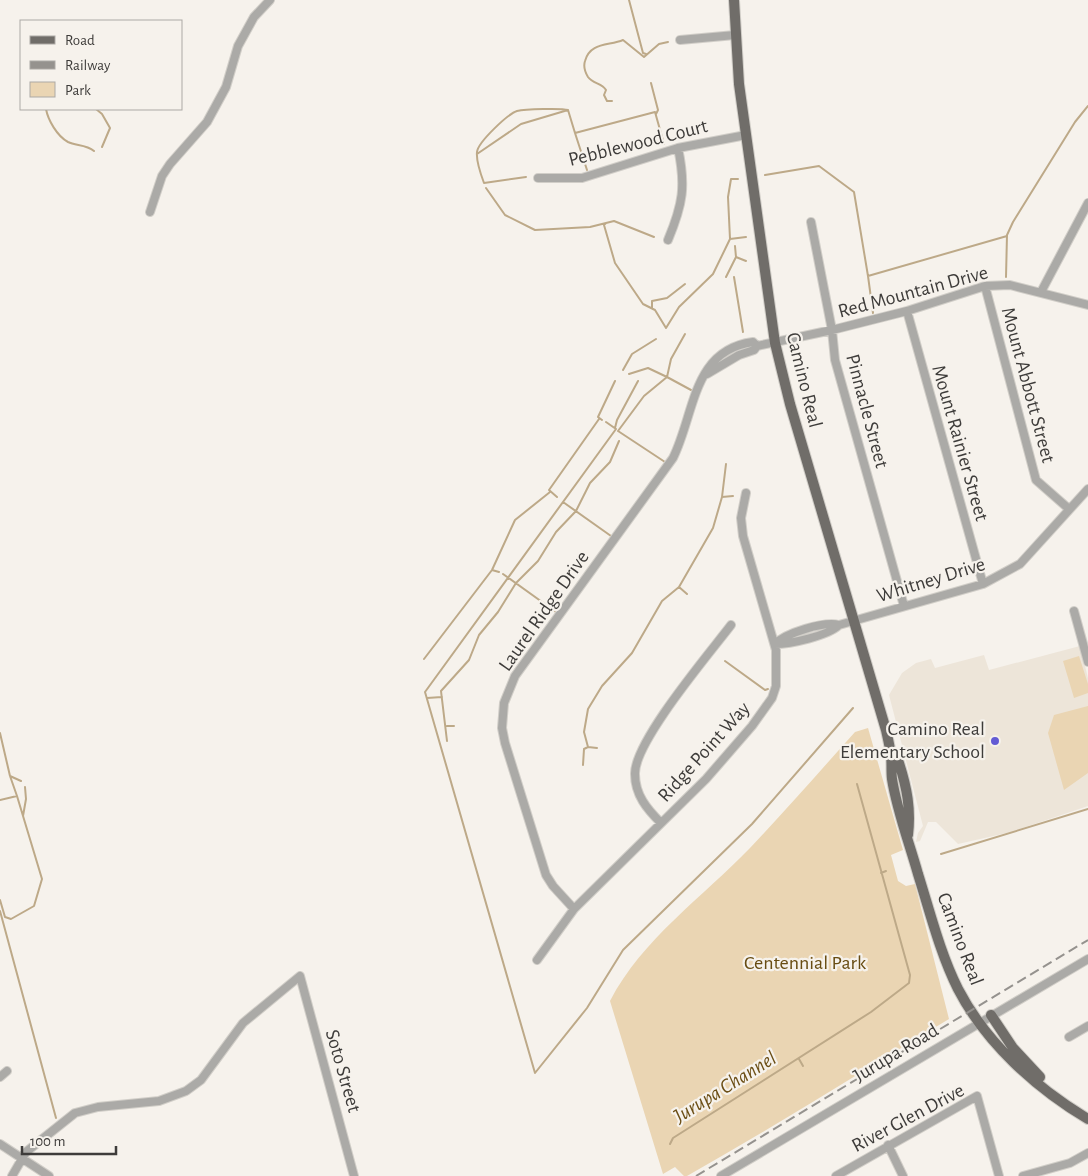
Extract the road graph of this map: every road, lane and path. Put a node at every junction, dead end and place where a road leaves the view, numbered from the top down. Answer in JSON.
{"nodes":[{"id":1,"x":270,"y":0,"type":"edge"},
{"id":2,"x":734,"y":0,"type":"edge"},
{"id":3,"x":735,"y":36,"type":"junction"},
{"id":4,"x":680,"y":40,"type":"dead end"},
{"id":5,"x":746,"y":135,"type":"junction"},
{"id":6,"x":678,"y":148,"type":"junction"},
{"id":7,"x":538,"y":178,"type":"dead end"},
{"id":8,"x":1088,"y":203,"type":"edge"},
{"id":9,"x":150,"y":212,"type":"dead end"},
{"id":10,"x":810,"y":222,"type":"dead end"},
{"id":11,"x":668,"y":240,"type":"dead end"},
{"id":12,"x":985,"y":286,"type":"junction"},
{"id":13,"x":1041,"y":292,"type":"junction"},
{"id":14,"x":1088,"y":305,"type":"edge"},
{"id":15,"x":907,"y":311,"type":"junction"},
{"id":16,"x":832,"y":330,"type":"junction"},
{"id":17,"x":775,"y":343,"type":"junction"},
{"id":18,"x":757,"y":346,"type":"junction"},
{"id":19,"x":720,"y":354,"type":"junction"},
{"id":20,"x":727,"y":361,"type":"junction"},
{"id":21,"x":707,"y":374,"type":"junction"},
{"id":22,"x":1088,"y":490,"type":"edge"},
{"id":23,"x":746,"y":493,"type":"dead end"},
{"id":24,"x":1069,"y":509,"type":"junction"},
{"id":25,"x":983,"y":584,"type":"junction"},
{"id":26,"x":904,"y":606,"type":"junction"},
{"id":27,"x":1074,"y":611,"type":"dead end"},
{"id":28,"x":855,"y":620,"type":"junction"},
{"id":29,"x":731,"y":625,"type":"dead end"},
{"id":30,"x":839,"y":625,"type":"junction"},
{"id":31,"x":816,"y":627,"type":"junction"},
{"id":32,"x":818,"y":635,"type":"junction"},
{"id":33,"x":775,"y":644,"type":"junction"},
{"id":34,"x":1088,"y":662,"type":"edge"},
{"id":35,"x":661,"y":823,"type":"junction"},
{"id":36,"x":574,"y":909,"type":"junction"},
{"id":37,"x":1088,"y":959,"type":"edge"},
{"id":38,"x":537,"y":960,"type":"dead end"},
{"id":39,"x":991,"y":1015,"type":"junction"},
{"id":40,"x":980,"y":1022,"type":"junction"},
{"id":41,"x":1088,"y":1026,"type":"edge"},
{"id":42,"x":1069,"y":1037,"type":"dead end"},
{"id":43,"x":7,"y":1071,"type":"dead end"},
{"id":44,"x":0,"y":1077,"type":"edge"},
{"id":45,"x":1045,"y":1090,"type":"junction"},
{"id":46,"x":1088,"y":1119,"type":"edge"},
{"id":47,"x":0,"y":1144,"type":"edge"},
{"id":48,"x":888,"y":1145,"type":"junction"},
{"id":49,"x":1088,"y":1153,"type":"edge"},
{"id":50,"x":22,"y":1158,"type":"junction"},
{"id":51,"x":12,"y":1176,"type":"edge"},
{"id":52,"x":49,"y":1176,"type":"edge"},
{"id":53,"x":354,"y":1176,"type":"edge"},
{"id":54,"x":721,"y":1176,"type":"edge"},
{"id":55,"x":836,"y":1176,"type":"edge"},
{"id":56,"x":903,"y":1176,"type":"edge"},
{"id":57,"x":999,"y":1176,"type":"edge"},
{"id":58,"x":1024,"y":1176,"type":"edge"}],
"edges":[{"from":1,"to":9,"type":"street"},
{"from":2,"to":3,"type":"main road","name":"Camino Real"},
{"from":3,"to":4,"type":"street"},
{"from":3,"to":5,"type":"main road","name":"Camino Real"},
{"from":5,"to":6,"type":"street","name":"Pebblewood Court"},
{"from":5,"to":17,"type":"main road","name":"Camino Real"},
{"from":6,"to":7,"type":"street","name":"Pebblewood Court"},
{"from":6,"to":11,"type":"street"},
{"from":8,"to":13,"type":"street"},
{"from":10,"to":16,"type":"street","name":"Pinnacle Street"},
{"from":12,"to":13,"type":"street","name":"Red Mountain Drive"},
{"from":12,"to":15,"type":"street","name":"Red Mountain Drive"},
{"from":12,"to":24,"type":"street","name":"Mount Abbott Street"},
{"from":13,"to":14,"type":"street","name":"Red Mountain Drive"},
{"from":15,"to":16,"type":"street","name":"Red Mountain Drive"},
{"from":15,"to":25,"type":"street","name":"Mount Rainier Street"},
{"from":16,"to":17,"type":"street","name":"Red Mountain Drive"},
{"from":16,"to":26,"type":"street","name":"Pinnacle Street"},
{"from":17,"to":18,"type":"street","name":"Laurel Ridge Drive"},
{"from":17,"to":28,"type":"main road","name":"Camino Real"},
{"from":18,"to":19,"type":"street","name":"Laurel Ridge Drive"},
{"from":18,"to":20,"type":"street","name":"Laurel Ridge Drive"},
{"from":19,"to":20,"type":"street"},
{"from":19,"to":21,"type":"street","name":"Laurel Ridge Drive"},
{"from":20,"to":21,"type":"street","name":"Laurel Ridge Drive"},
{"from":21,"to":36,"type":"street","name":"Laurel Ridge Drive"},
{"from":22,"to":24,"type":"street","name":"Whitney Drive"},
{"from":23,"to":33,"type":"street","name":"Ridge Point Way"},
{"from":24,"to":25,"type":"street","name":"Whitney Drive"},
{"from":25,"to":26,"type":"street","name":"Whitney Drive"},
{"from":26,"to":28,"type":"street","name":"Whitney Drive"},
{"from":27,"to":34,"type":"street"},
{"from":28,"to":30,"type":"street","name":"Whitney Drive"},
{"from":28,"to":40,"type":"main road","name":"Camino Real"},
{"from":29,"to":35,"type":"street"},
{"from":30,"to":31,"type":"street","name":"Whitney Drive"},
{"from":30,"to":32,"type":"street","name":"Whitney Drive"},
{"from":31,"to":32,"type":"street"},
{"from":31,"to":33,"type":"street","name":"Whitney Drive"},
{"from":32,"to":33,"type":"street","name":"Whitney Drive"},
{"from":33,"to":35,"type":"street","name":"Ridge Point Way"},
{"from":35,"to":36,"type":"street","name":"Ridge Point Way"},
{"from":36,"to":38,"type":"street","name":"Ridge Point Way"},
{"from":37,"to":39,"type":"street","name":"Jurupa Road"},
{"from":39,"to":40,"type":"street","name":"Jurupa Road"},
{"from":39,"to":45,"type":"main road"},
{"from":40,"to":45,"type":"main road","name":"Camino Real"},
{"from":40,"to":54,"type":"street","name":"Jurupa Road"},
{"from":41,"to":42,"type":"street"},
{"from":43,"to":44,"type":"street"},
{"from":45,"to":46,"type":"main road","name":"Camino Real"},
{"from":47,"to":50,"type":"street"},
{"from":48,"to":55,"type":"street","name":"River Glen Drive"},
{"from":48,"to":56,"type":"street"},
{"from":48,"to":57,"type":"street","name":"River Glen Drive"},
{"from":49,"to":58,"type":"street"},
{"from":50,"to":51,"type":"street"},
{"from":50,"to":52,"type":"street"},
{"from":50,"to":53,"type":"street","name":"Soto Street"}]}
